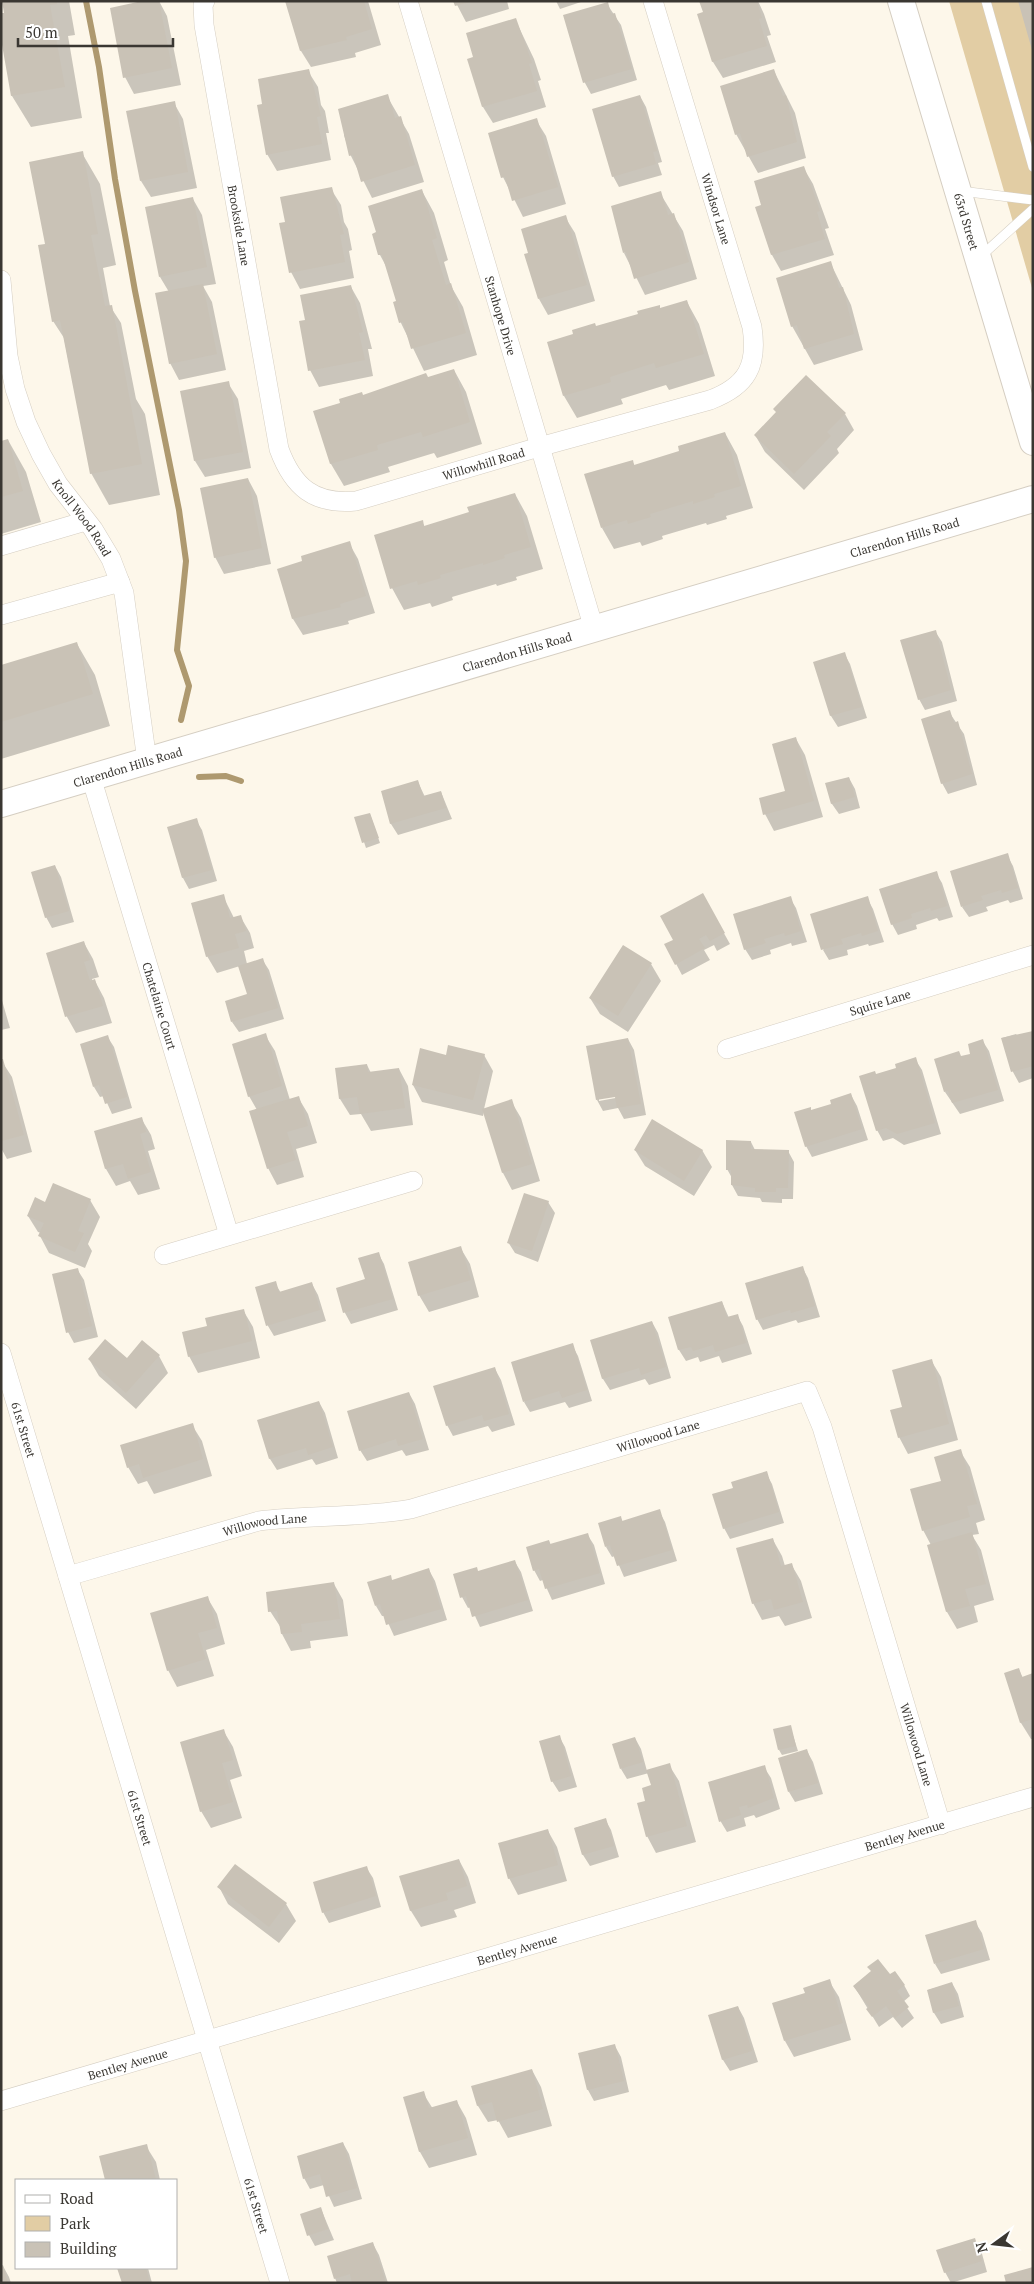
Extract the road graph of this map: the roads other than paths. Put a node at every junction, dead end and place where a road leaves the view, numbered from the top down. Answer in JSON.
{"nodes":[{"id":1,"x":205,"y":1,"type":"edge"},
{"id":2,"x":408,"y":1,"type":"edge"},
{"id":3,"x":653,"y":1,"type":"edge"},
{"id":4,"x":901,"y":1,"type":"edge"},
{"id":5,"x":986,"y":1,"type":"edge"},
{"id":6,"x":1033,"y":167,"type":"edge"},
{"id":7,"x":958,"y":190,"type":"junction"},
{"id":8,"x":1033,"y":200,"type":"edge"},
{"id":9,"x":1033,"y":210,"type":"edge"},
{"id":10,"x":978,"y":259,"type":"junction"},
{"id":11,"x":2,"y":285,"type":"edge"},
{"id":12,"x":710,"y":400,"type":"joint"},
{"id":13,"x":1033,"y":442,"type":"edge"},
{"id":14,"x":539,"y":447,"type":"junction"},
{"id":15,"x":279,"y":449,"type":"joint"},
{"id":16,"x":1033,"y":499,"type":"edge"},
{"id":17,"x":86,"y":521,"type":"junction"},
{"id":18,"x":1,"y":546,"type":"edge"},
{"id":19,"x":120,"y":582,"type":"junction"},
{"id":20,"x":1,"y":615,"type":"edge"},
{"id":21,"x":594,"y":629,"type":"junction"},
{"id":22,"x":147,"y":761,"type":"junction"},
{"id":23,"x":91,"y":777,"type":"junction"},
{"id":24,"x":1,"y":804,"type":"edge"},
{"id":25,"x":1033,"y":955,"type":"edge"},
{"id":26,"x":727,"y":1049,"type":"dead end"},
{"id":27,"x":413,"y":1181,"type":"dead end"},
{"id":28,"x":229,"y":1235,"type":"junction"},
{"id":29,"x":164,"y":1255,"type":"dead end"},
{"id":30,"x":1,"y":1352,"type":"edge"},
{"id":31,"x":68,"y":1576,"type":"junction"},
{"id":32,"x":1033,"y":1798,"type":"edge"},
{"id":33,"x":941,"y":1825,"type":"junction"},
{"id":34,"x":208,"y":2041,"type":"junction"},
{"id":35,"x":1,"y":2101,"type":"edge"},
{"id":36,"x":280,"y":2283,"type":"edge"}],
"edges":[{"from":1,"to":15,"type":"street","name":"Brookside Lane"},
{"from":2,"to":14,"type":"street","name":"Stanhope Drive"},
{"from":3,"to":12,"type":"street","name":"Windsor Lane"},
{"from":4,"to":7,"type":"street","name":"63rd Street"},
{"from":5,"to":6,"type":"lane"},
{"from":7,"to":8,"type":"lane"},
{"from":7,"to":10,"type":"street","name":"63rd Street"},
{"from":9,"to":10,"type":"lane"},
{"from":10,"to":13,"type":"street","name":"63rd Street"},
{"from":11,"to":17,"type":"street","name":"Knoll Wood Road"},
{"from":12,"to":14,"type":"street","name":"Willowhill Road"},
{"from":14,"to":15,"type":"street","name":"Willowhill Road"},
{"from":14,"to":21,"type":"street","name":"Stanhope Drive"},
{"from":16,"to":21,"type":"street","name":"Clarendon Hills Road"},
{"from":17,"to":18,"type":"street"},
{"from":17,"to":19,"type":"street","name":"Knoll Wood Road"},
{"from":19,"to":20,"type":"street"},
{"from":19,"to":22,"type":"street","name":"Knoll Wood Road"},
{"from":21,"to":22,"type":"street","name":"Clarendon Hills Road"},
{"from":22,"to":23,"type":"street","name":"Clarendon Hills Road"},
{"from":23,"to":24,"type":"street","name":"Clarendon Hills Road"},
{"from":23,"to":28,"type":"street","name":"Chatelaine Court"},
{"from":25,"to":26,"type":"street","name":"Squire Lane"},
{"from":27,"to":28,"type":"street"},
{"from":28,"to":29,"type":"street"},
{"from":30,"to":31,"type":"street","name":"61st Street"},
{"from":31,"to":33,"type":"street","name":"Willowood Lane"},
{"from":31,"to":34,"type":"street","name":"61st Street"},
{"from":32,"to":33,"type":"street","name":"Bentley Avenue"},
{"from":33,"to":34,"type":"street","name":"Bentley Avenue"},
{"from":34,"to":35,"type":"street","name":"Bentley Avenue"},
{"from":34,"to":36,"type":"street","name":"61st Street"}]}
